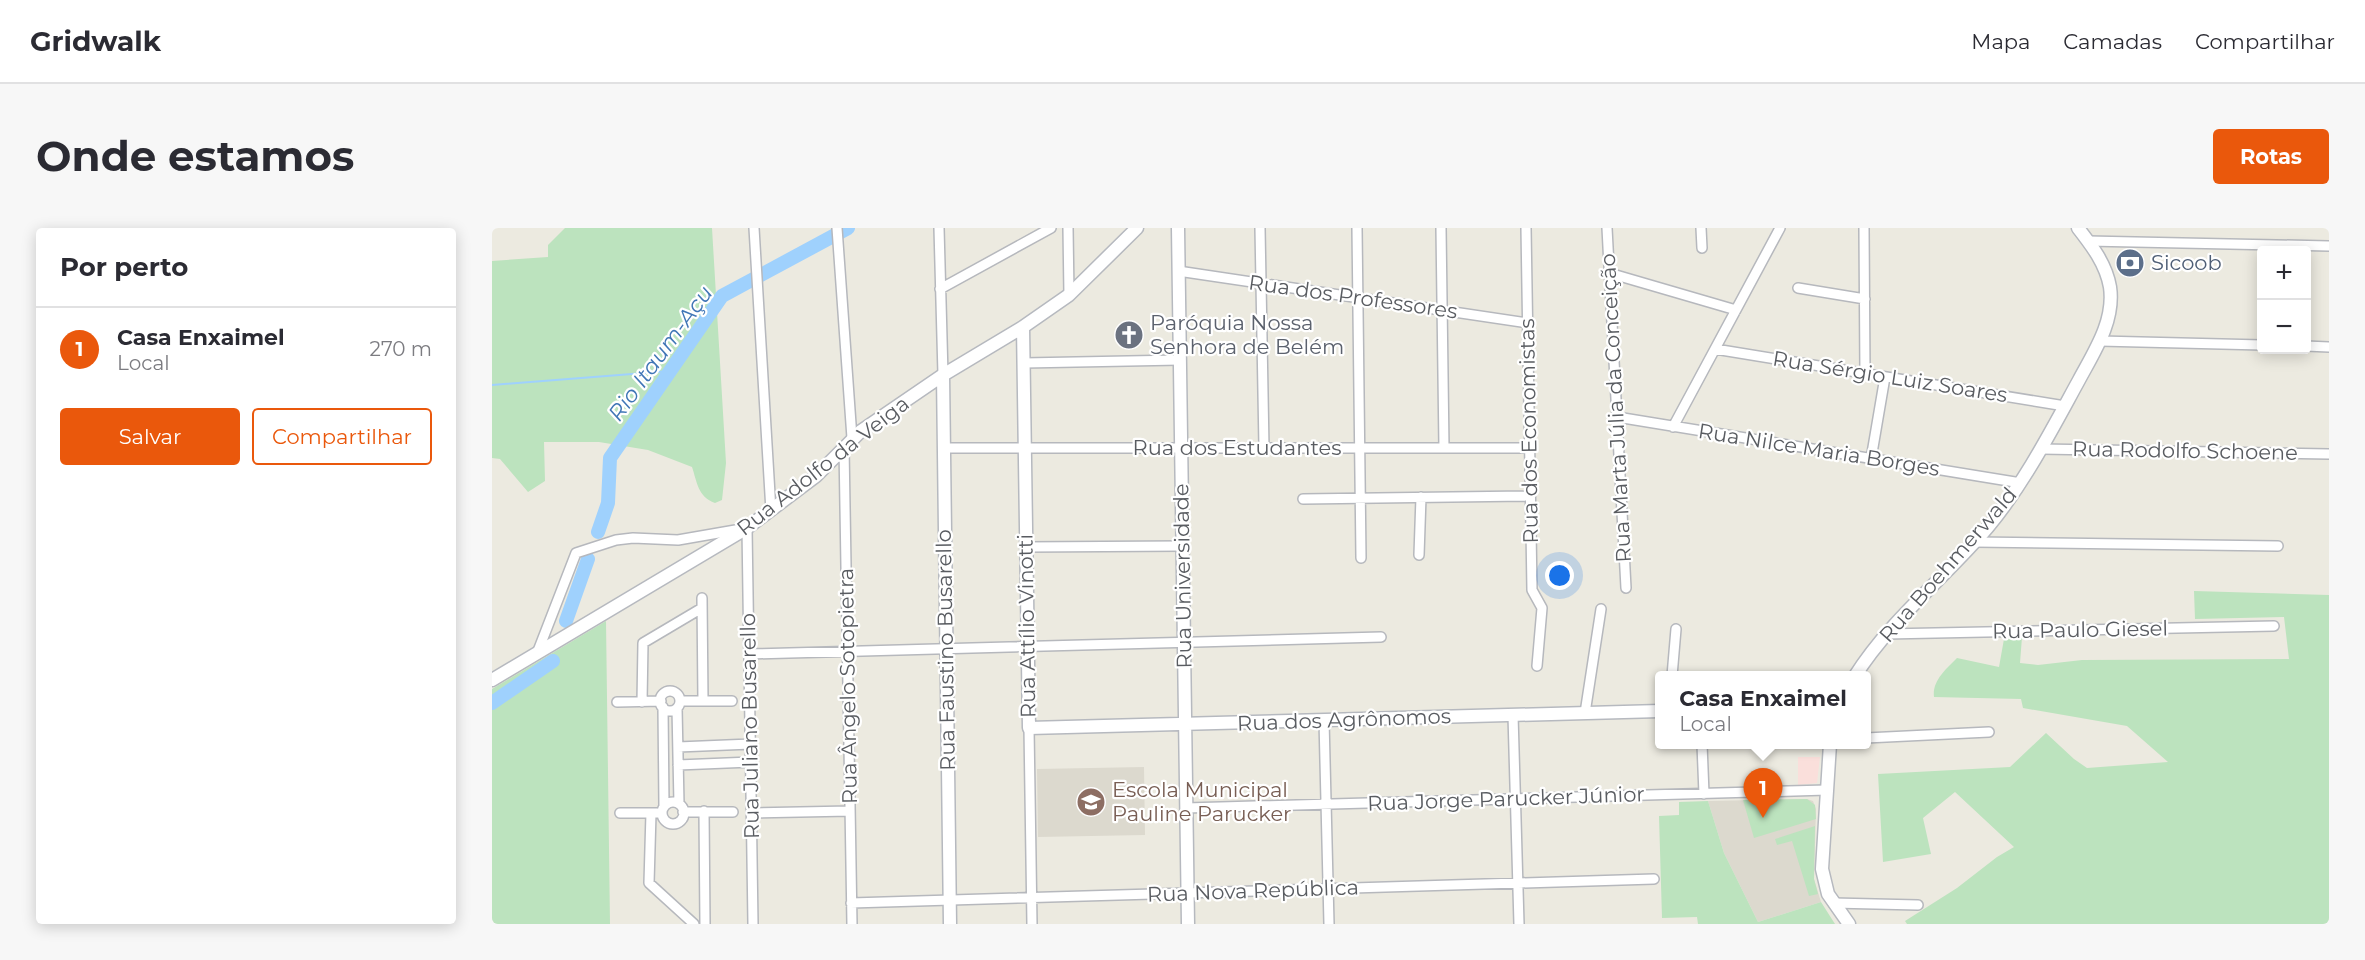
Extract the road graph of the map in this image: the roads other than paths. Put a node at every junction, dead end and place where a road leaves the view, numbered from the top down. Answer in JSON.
{"nodes":[{"id":1,"x":754,"y":228,"type":"edge"},
{"id":2,"x":837,"y":228,"type":"edge"},
{"id":3,"x":939,"y":228,"type":"edge"},
{"id":4,"x":1051,"y":228,"type":"edge"},
{"id":5,"x":1068,"y":228,"type":"edge"},
{"id":6,"x":1137,"y":228,"type":"edge"},
{"id":7,"x":1178,"y":228,"type":"edge"},
{"id":8,"x":1260,"y":228,"type":"edge"},
{"id":9,"x":1357,"y":228,"type":"edge"},
{"id":10,"x":1441,"y":228,"type":"edge"},
{"id":11,"x":1526,"y":228,"type":"edge"},
{"id":12,"x":1607,"y":228,"type":"edge"},
{"id":13,"x":1701,"y":228,"type":"edge"},
{"id":14,"x":1780,"y":228,"type":"edge"},
{"id":15,"x":1864,"y":228,"type":"edge"},
{"id":16,"x":2078,"y":228,"type":"edge"},
{"id":17,"x":2088,"y":241,"type":"junction"},
{"id":18,"x":2329,"y":246,"type":"edge"},
{"id":19,"x":1702,"y":248,"type":"dead end"},
{"id":20,"x":1178,"y":272,"type":"junction"},
{"id":21,"x":1609,"y":273,"type":"junction"},
{"id":22,"x":1261,"y":284,"type":"junction"},
{"id":23,"x":1798,"y":288,"type":"dead end"},
{"id":24,"x":940,"y":289,"type":"junction"},
{"id":25,"x":1069,"y":295,"type":"junction"},
{"id":26,"x":1358,"y":298,"type":"junction"},
{"id":27,"x":1865,"y":299,"type":"junction"},
{"id":28,"x":1736,"y":310,"type":"junction"},
{"id":29,"x":1443,"y":311,"type":"junction"},
{"id":30,"x":1528,"y":323,"type":"junction"},
{"id":31,"x":1023,"y":327,"type":"junction"},
{"id":32,"x":2100,"y":341,"type":"junction"},
{"id":33,"x":2257,"y":345,"type":"edge"},
{"id":34,"x":2311,"y":346,"type":"edge"},
{"id":35,"x":2329,"y":347,"type":"edge"},
{"id":36,"x":1715,"y":349,"type":"junction"},
{"id":37,"x":1180,"y":360,"type":"junction"},
{"id":38,"x":1024,"y":363,"type":"junction"},
{"id":39,"x":1865,"y":374,"type":"junction"},
{"id":40,"x":943,"y":375,"type":"junction"},
{"id":41,"x":1885,"y":377,"type":"junction"},
{"id":42,"x":2065,"y":406,"type":"junction"},
{"id":43,"x":1617,"y":417,"type":"junction"},
{"id":44,"x":1673,"y":427,"type":"junction"},
{"id":45,"x":848,"y":443,"type":"junction"},
{"id":46,"x":944,"y":448,"type":"junction"},
{"id":47,"x":1025,"y":448,"type":"junction"},
{"id":48,"x":1181,"y":448,"type":"junction"},
{"id":49,"x":1264,"y":448,"type":"junction"},
{"id":50,"x":1360,"y":448,"type":"junction"},
{"id":51,"x":1444,"y":448,"type":"junction"},
{"id":52,"x":1530,"y":448,"type":"junction"},
{"id":53,"x":2041,"y":449,"type":"junction"},
{"id":54,"x":2329,"y":454,"type":"edge"},
{"id":55,"x":1871,"y":459,"type":"junction"},
{"id":56,"x":2021,"y":483,"type":"junction"},
{"id":57,"x":1530,"y":496,"type":"junction"},
{"id":58,"x":1421,"y":497,"type":"junction"},
{"id":59,"x":1360,"y":498,"type":"junction"},
{"id":60,"x":1303,"y":499,"type":"dead end"},
{"id":61,"x":771,"y":511,"type":"junction"},
{"id":62,"x":747,"y":528,"type":"junction"},
{"id":63,"x":1975,"y":542,"type":"junction"},
{"id":64,"x":1182,"y":546,"type":"junction"},
{"id":65,"x":2278,"y":546,"type":"dead end"},
{"id":66,"x":1026,"y":547,"type":"junction"},
{"id":67,"x":1419,"y":555,"type":"dead end"},
{"id":68,"x":1361,"y":558,"type":"dead end"},
{"id":69,"x":1626,"y":588,"type":"dead end"},
{"id":70,"x":702,"y":598,"type":"dead end"},
{"id":71,"x":702,"y":609,"type":"junction"},
{"id":72,"x":1600,"y":609,"type":"dead end"},
{"id":73,"x":2274,"y":626,"type":"dead end"},
{"id":74,"x":1676,"y":629,"type":"dead end"},
{"id":75,"x":1886,"y":634,"type":"junction"},
{"id":76,"x":1381,"y":637,"type":"dead end"},
{"id":77,"x":1184,"y":642,"type":"junction"},
{"id":78,"x":1028,"y":646,"type":"junction"},
{"id":79,"x":946,"y":648,"type":"junction"},
{"id":80,"x":538,"y":651,"type":"junction"},
{"id":81,"x":847,"y":651,"type":"junction"},
{"id":82,"x":749,"y":654,"type":"junction"},
{"id":83,"x":1537,"y":666,"type":"dead end"},
{"id":84,"x":1672,"y":671,"type":"edge"},
{"id":85,"x":1858,"y":671,"type":"edge"},
{"id":86,"x":492,"y":680,"type":"edge"},
{"id":87,"x":732,"y":700,"type":"dead end"},
{"id":88,"x":703,"y":701,"type":"junction"},
{"id":89,"x":616,"y":702,"type":"dead end"},
{"id":90,"x":642,"y":702,"type":"junction"},
{"id":91,"x":662,"y":704,"type":"junction"},
{"id":92,"x":678,"y":704,"type":"junction"},
{"id":93,"x":1655,"y":711,"type":"edge"},
{"id":94,"x":1585,"y":713,"type":"junction"},
{"id":95,"x":1513,"y":715,"type":"junction"},
{"id":96,"x":1324,"y":720,"type":"junction"},
{"id":97,"x":1185,"y":724,"type":"junction"},
{"id":98,"x":1029,"y":728,"type":"junction"},
{"id":99,"x":1989,"y":732,"type":"dead end"},
{"id":100,"x":1871,"y":738,"type":"edge"},
{"id":101,"x":751,"y":744,"type":"junction"},
{"id":102,"x":678,"y":747,"type":"junction"},
{"id":103,"x":1702,"y":749,"type":"edge"},
{"id":104,"x":1830,"y":749,"type":"edge"},
{"id":105,"x":751,"y":762,"type":"junction"},
{"id":106,"x":678,"y":765,"type":"junction"},
{"id":107,"x":1827,"y":790,"type":"junction"},
{"id":108,"x":1704,"y":794,"type":"junction"},
{"id":109,"x":1515,"y":799,"type":"junction"},
{"id":110,"x":1326,"y":804,"type":"junction"},
{"id":111,"x":681,"y":808,"type":"junction"},
{"id":112,"x":1186,"y":808,"type":"junction"},
{"id":113,"x":663,"y":810,"type":"junction"},
{"id":114,"x":850,"y":811,"type":"junction"},
{"id":115,"x":704,"y":812,"type":"junction"},
{"id":116,"x":734,"y":812,"type":"dead end"},
{"id":117,"x":620,"y":813,"type":"dead end"},
{"id":118,"x":651,"y":813,"type":"junction"},
{"id":119,"x":752,"y":813,"type":"junction"},
{"id":120,"x":1654,"y":879,"type":"dead end"},
{"id":121,"x":1518,"y":883,"type":"junction"},
{"id":122,"x":1328,"y":888,"type":"junction"},
{"id":123,"x":1188,"y":892,"type":"junction"},
{"id":124,"x":1031,"y":897,"type":"junction"},
{"id":125,"x":950,"y":900,"type":"junction"},
{"id":126,"x":851,"y":903,"type":"junction"},
{"id":127,"x":1833,"y":903,"type":"junction"},
{"id":128,"x":1918,"y":905,"type":"dead end"},
{"id":129,"x":694,"y":924,"type":"edge"},
{"id":130,"x":705,"y":924,"type":"edge"},
{"id":131,"x":753,"y":924,"type":"edge"},
{"id":132,"x":852,"y":924,"type":"edge"},
{"id":133,"x":950,"y":924,"type":"edge"},
{"id":134,"x":1032,"y":924,"type":"edge"},
{"id":135,"x":1188,"y":924,"type":"edge"},
{"id":136,"x":1329,"y":924,"type":"edge"},
{"id":137,"x":1519,"y":924,"type":"edge"},
{"id":138,"x":1849,"y":924,"type":"edge"}],
"edges":[{"from":1,"to":61,"type":"street"},
{"from":2,"to":45,"type":"street","name":"Rua Ângelo Sotopietra"},
{"from":3,"to":24,"type":"street"},
{"from":4,"to":24,"type":"street"},
{"from":5,"to":25,"type":"street"},
{"from":6,"to":25,"type":"street","name":"Rua Adolfo da Veiga"},
{"from":7,"to":20,"type":"street","name":"Rua Universidade"},
{"from":8,"to":22,"type":"street"},
{"from":9,"to":26,"type":"street"},
{"from":10,"to":29,"type":"street"},
{"from":11,"to":30,"type":"street","name":"Rua dos Economistas"},
{"from":12,"to":21,"type":"street","name":"Rua Marta Júlia da Conceição"},
{"from":13,"to":19,"type":"street"},
{"from":14,"to":28,"type":"street"},
{"from":15,"to":27,"type":"street"},
{"from":16,"to":17,"type":"street","name":"Rua Boehmerwald"},
{"from":17,"to":18,"type":"street"},
{"from":17,"to":32,"type":"street","name":"Rua Boehmerwald"},
{"from":20,"to":22,"type":"street","name":"Rua dos Professores"},
{"from":20,"to":37,"type":"street","name":"Rua Universidade"},
{"from":21,"to":28,"type":"street"},
{"from":21,"to":43,"type":"street","name":"Rua Marta Júlia da Conceição"},
{"from":22,"to":26,"type":"street","name":"Rua dos Professores"},
{"from":22,"to":49,"type":"street"},
{"from":23,"to":27,"type":"street"},
{"from":24,"to":40,"type":"street"},
{"from":25,"to":31,"type":"street","name":"Rua Adolfo da Veiga"},
{"from":26,"to":29,"type":"street","name":"Rua dos Professores"},
{"from":26,"to":50,"type":"street"},
{"from":27,"to":39,"type":"street"},
{"from":28,"to":36,"type":"street"},
{"from":29,"to":30,"type":"street","name":"Rua dos Professores"},
{"from":29,"to":51,"type":"street"},
{"from":30,"to":52,"type":"street","name":"Rua dos Economistas"},
{"from":31,"to":38,"type":"street","name":"Rua Attílio Vinotti"},
{"from":31,"to":40,"type":"street","name":"Rua Adolfo da Veiga"},
{"from":32,"to":33,"type":"street"},
{"from":32,"to":42,"type":"street","name":"Rua Boehmerwald"},
{"from":34,"to":35,"type":"street"},
{"from":36,"to":39,"type":"street","name":"Rua Sérgio Luiz Soares"},
{"from":36,"to":44,"type":"street"},
{"from":37,"to":38,"type":"street"},
{"from":37,"to":48,"type":"street","name":"Rua Universidade"},
{"from":38,"to":47,"type":"street","name":"Rua Attílio Vinotti"},
{"from":39,"to":41,"type":"street","name":"Rua Sérgio Luiz Soares"},
{"from":40,"to":45,"type":"street","name":"Rua Adolfo da Veiga"},
{"from":40,"to":46,"type":"street","name":"Rua Faustino Busarello"},
{"from":41,"to":42,"type":"street","name":"Rua Sérgio Luiz Soares"},
{"from":41,"to":55,"type":"street"},
{"from":42,"to":53,"type":"street","name":"Rua Boehmerwald"},
{"from":43,"to":44,"type":"street","name":"Rua Nilce Maria Borges"},
{"from":43,"to":69,"type":"street","name":"Rua Marta Júlia da Conceição"},
{"from":44,"to":55,"type":"street","name":"Rua Nilce Maria Borges"},
{"from":45,"to":61,"type":"street","name":"Rua Adolfo da Veiga"},
{"from":45,"to":81,"type":"street","name":"Rua Ângelo Sotopietra"},
{"from":46,"to":47,"type":"street","name":"Rua dos Estudantes"},
{"from":46,"to":79,"type":"street","name":"Rua Faustino Busarello"},
{"from":47,"to":48,"type":"street","name":"Rua dos Estudantes"},
{"from":47,"to":66,"type":"street","name":"Rua Attílio Vinotti"},
{"from":48,"to":49,"type":"street","name":"Rua dos Estudantes"},
{"from":48,"to":64,"type":"street","name":"Rua Universidade"},
{"from":49,"to":50,"type":"street","name":"Rua dos Estudantes"},
{"from":50,"to":51,"type":"street","name":"Rua dos Estudantes"},
{"from":50,"to":59,"type":"street"},
{"from":51,"to":52,"type":"street","name":"Rua dos Estudantes"},
{"from":52,"to":57,"type":"street","name":"Rua dos Economistas"},
{"from":53,"to":54,"type":"street","name":"Rua Rodolfo Schoene"},
{"from":53,"to":56,"type":"street","name":"Rua Boehmerwald"},
{"from":55,"to":56,"type":"street","name":"Rua Nilce Maria Borges"},
{"from":56,"to":63,"type":"street","name":"Rua Boehmerwald"},
{"from":57,"to":58,"type":"street"},
{"from":57,"to":83,"type":"street","name":"Rua dos Economistas"},
{"from":58,"to":59,"type":"street"},
{"from":58,"to":67,"type":"street"},
{"from":59,"to":60,"type":"street"},
{"from":59,"to":68,"type":"street"},
{"from":61,"to":62,"type":"street","name":"Rua Adolfo da Veiga"},
{"from":62,"to":80,"type":"street","name":"Rua Adolfo da Veiga"},
{"from":62,"to":80,"type":"street"},
{"from":62,"to":82,"type":"street","name":"Rua Juliano Busarello"},
{"from":63,"to":65,"type":"street"},
{"from":63,"to":75,"type":"street","name":"Rua Boehmerwald"},
{"from":64,"to":66,"type":"street"},
{"from":64,"to":77,"type":"street","name":"Rua Universidade"},
{"from":66,"to":78,"type":"street","name":"Rua Attílio Vinotti"},
{"from":70,"to":71,"type":"street"},
{"from":71,"to":88,"type":"street"},
{"from":71,"to":90,"type":"street"},
{"from":72,"to":94,"type":"street"},
{"from":73,"to":75,"type":"street","name":"Rua Paulo Giesel"},
{"from":74,"to":84,"type":"street"},
{"from":75,"to":85,"type":"street","name":"Rua Boehmerwald"},
{"from":76,"to":77,"type":"street"},
{"from":77,"to":78,"type":"street"},
{"from":77,"to":97,"type":"street","name":"Rua Universidade"},
{"from":78,"to":79,"type":"street"},
{"from":78,"to":98,"type":"street","name":"Rua Attílio Vinotti"},
{"from":79,"to":81,"type":"street"},
{"from":79,"to":125,"type":"street","name":"Rua Faustino Busarello"},
{"from":80,"to":86,"type":"street","name":"Rua Adolfo da Veiga"},
{"from":81,"to":82,"type":"street"},
{"from":81,"to":114,"type":"street","name":"Rua Ângelo Sotopietra"},
{"from":82,"to":101,"type":"street","name":"Rua Juliano Busarello"},
{"from":87,"to":88,"type":"street"},
{"from":88,"to":92,"type":"street"},
{"from":89,"to":90,"type":"street"},
{"from":90,"to":91,"type":"street"},
{"from":91,"to":92,"type":"street"},
{"from":91,"to":92,"type":"street"},
{"from":91,"to":113,"type":"street"},
{"from":92,"to":102,"type":"street"},
{"from":93,"to":94,"type":"street","name":"Rua dos Agrônomos"},
{"from":94,"to":95,"type":"street","name":"Rua dos Agrônomos"},
{"from":95,"to":96,"type":"street","name":"Rua dos Agrônomos"},
{"from":95,"to":109,"type":"street"},
{"from":96,"to":97,"type":"street","name":"Rua dos Agrônomos"},
{"from":96,"to":110,"type":"street"},
{"from":97,"to":98,"type":"street","name":"Rua dos Agrônomos"},
{"from":97,"to":112,"type":"street","name":"Rua Universidade"},
{"from":98,"to":124,"type":"street","name":"Rua Attílio Vinotti"},
{"from":99,"to":100,"type":"street"},
{"from":101,"to":102,"type":"street"},
{"from":101,"to":105,"type":"street","name":"Rua Juliano Busarello"},
{"from":102,"to":106,"type":"street"},
{"from":103,"to":108,"type":"street"},
{"from":104,"to":107,"type":"street"},
{"from":105,"to":106,"type":"street"},
{"from":105,"to":119,"type":"street","name":"Rua Juliano Busarello"},
{"from":106,"to":111,"type":"street"},
{"from":107,"to":108,"type":"street","name":"Rua Jorge Parucker Júnior"},
{"from":107,"to":127,"type":"street"},
{"from":108,"to":109,"type":"street","name":"Rua Jorge Parucker Júnior"},
{"from":109,"to":110,"type":"street","name":"Rua Jorge Parucker Júnior"},
{"from":109,"to":121,"type":"street"},
{"from":110,"to":112,"type":"street","name":"Rua Jorge Parucker Júnior"},
{"from":110,"to":122,"type":"street"},
{"from":111,"to":113,"type":"street"},
{"from":111,"to":113,"type":"street"},
{"from":111,"to":115,"type":"street"},
{"from":112,"to":123,"type":"street","name":"Rua Universidade"},
{"from":113,"to":118,"type":"street"},
{"from":114,"to":119,"type":"street"},
{"from":114,"to":126,"type":"street","name":"Rua Ângelo Sotopietra"},
{"from":115,"to":116,"type":"street"},
{"from":115,"to":130,"type":"street"},
{"from":117,"to":118,"type":"street"},
{"from":118,"to":129,"type":"street"},
{"from":119,"to":131,"type":"street","name":"Rua Juliano Busarello"},
{"from":120,"to":121,"type":"street","name":"Rua Nova República"},
{"from":121,"to":122,"type":"street","name":"Rua Nova República"},
{"from":121,"to":137,"type":"street"},
{"from":122,"to":123,"type":"street","name":"Rua Nova República"},
{"from":122,"to":136,"type":"street"},
{"from":123,"to":124,"type":"street","name":"Rua Nova República"},
{"from":123,"to":135,"type":"street","name":"Rua Universidade"},
{"from":124,"to":125,"type":"street","name":"Rua Nova República"},
{"from":124,"to":134,"type":"street","name":"Rua Attílio Vinotti"},
{"from":125,"to":126,"type":"street","name":"Rua Nova República"},
{"from":125,"to":133,"type":"street","name":"Rua Faustino Busarello"},
{"from":126,"to":132,"type":"street","name":"Rua Ângelo Sotopietra"},
{"from":127,"to":128,"type":"street"},
{"from":127,"to":138,"type":"street"}]}
